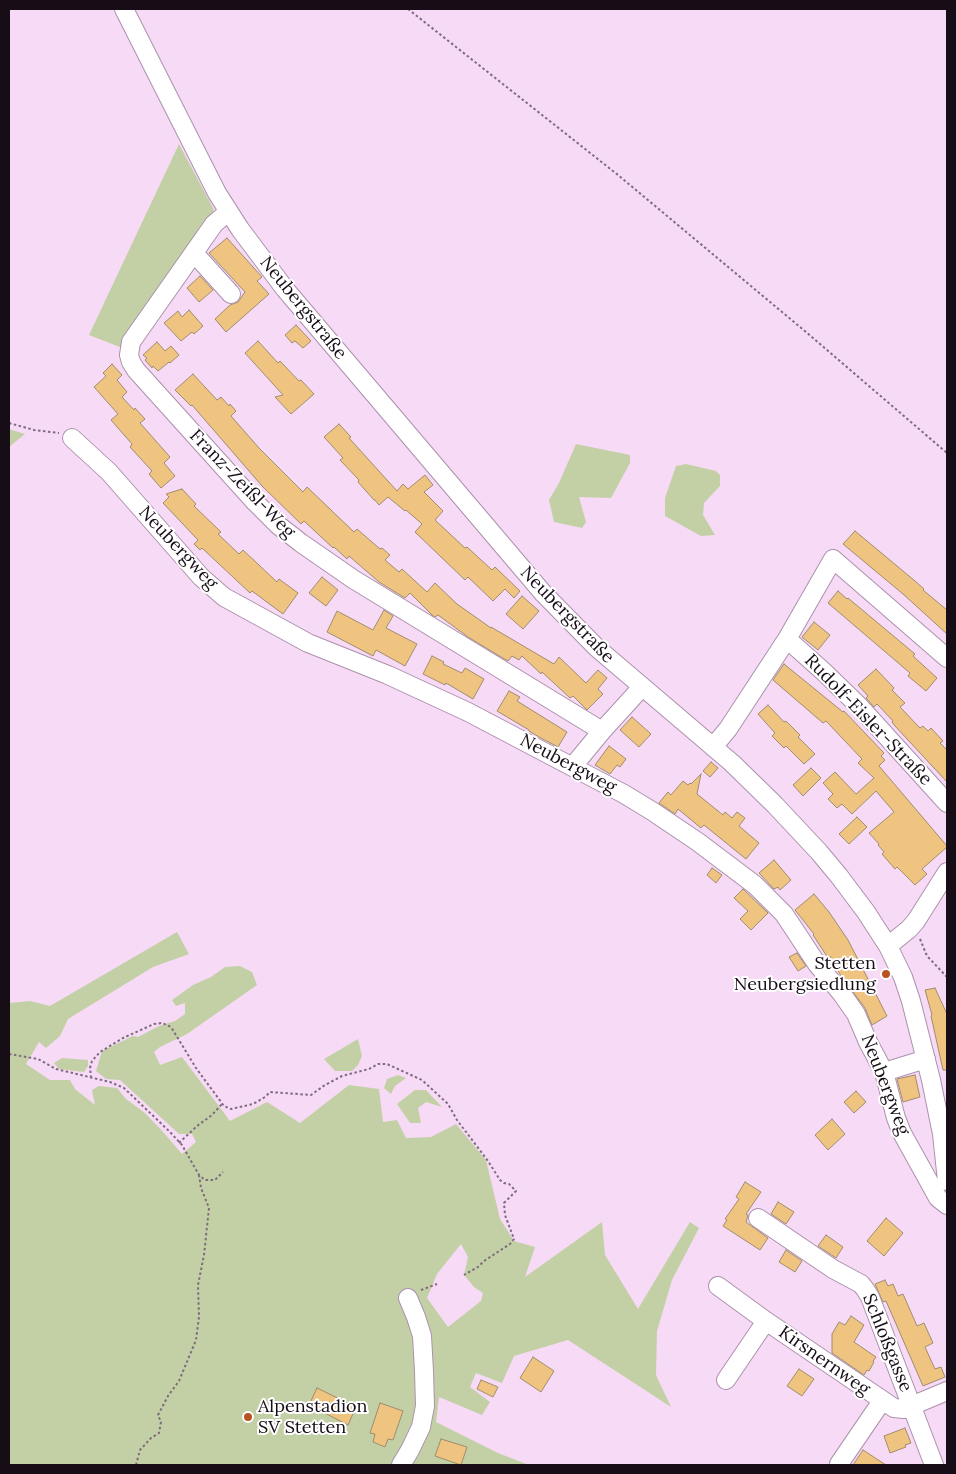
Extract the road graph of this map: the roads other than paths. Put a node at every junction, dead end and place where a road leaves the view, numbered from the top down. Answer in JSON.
{"nodes":[{"id":1,"x":124,"y":9,"type":"edge"},
{"id":2,"x":228,"y":212,"type":"junction"},
{"id":3,"x":194,"y":253,"type":"junction"},
{"id":4,"x":231,"y":294,"type":"dead end"},
{"id":5,"x":72,"y":438,"type":"road end"},
{"id":6,"x":787,"y":639,"type":"junction"},
{"id":7,"x":947,"y":658,"type":"edge"},
{"id":8,"x":642,"y":687,"type":"junction"},
{"id":9,"x":602,"y":731,"type":"junction"},
{"id":10,"x":713,"y":747,"type":"junction"},
{"id":11,"x":573,"y":766,"type":"junction"},
{"id":12,"x":947,"y":803,"type":"edge"},
{"id":13,"x":947,"y":872,"type":"edge"},
{"id":14,"x":888,"y":946,"type":"junction"},
{"id":15,"x":926,"y":1059,"type":"junction"},
{"id":16,"x":884,"y":1072,"type":"junction"},
{"id":17,"x":947,"y":1181,"type":"edge"},
{"id":18,"x":947,"y":1205,"type":"edge"},
{"id":19,"x":758,"y":1218,"type":"dead end"},
{"id":20,"x":718,"y":1286,"type":"dead end"},
{"id":21,"x":408,"y":1298,"type":"road end"},
{"id":22,"x":766,"y":1321,"type":"junction"},
{"id":23,"x":726,"y":1380,"type":"dead end"},
{"id":24,"x":947,"y":1391,"type":"edge"},
{"id":25,"x":882,"y":1401,"type":"junction"},
{"id":26,"x":912,"y":1406,"type":"junction"},
{"id":27,"x":839,"y":1464,"type":"dead end"},
{"id":28,"x":401,"y":1465,"type":"edge"},
{"id":29,"x":934,"y":1465,"type":"edge"}],
"edges":[{"from":1,"to":2,"type":"street","name":"Neubergstraße"},
{"from":2,"to":3,"type":"street","name":"Franz-Zeißl-Weg"},
{"from":2,"to":8,"type":"street","name":"Neubergstraße"},
{"from":3,"to":4,"type":"street"},
{"from":3,"to":9,"type":"street","name":"Franz-Zeißl-Weg"},
{"from":5,"to":11,"type":"street","name":"Neubergweg"},
{"from":6,"to":7,"type":"street"},
{"from":6,"to":10,"type":"street"},
{"from":6,"to":12,"type":"street","name":"Rudolf-Eisler-Straße"},
{"from":8,"to":9,"type":"street"},
{"from":8,"to":10,"type":"street","name":"Neubergstraße"},
{"from":9,"to":11,"type":"street"},
{"from":10,"to":14,"type":"street","name":"Neubergstraße"},
{"from":11,"to":16,"type":"street","name":"Neubergweg"},
{"from":13,"to":14,"type":"street"},
{"from":14,"to":15,"type":"street","name":"Neubergstraße"},
{"from":15,"to":16,"type":"street"},
{"from":15,"to":17,"type":"street","name":"Neubergstraße"},
{"from":16,"to":18,"type":"street","name":"Neubergweg"},
{"from":19,"to":26,"type":"street","name":"Schloßgasse"},
{"from":20,"to":22,"type":"street","name":"Kirsnernweg"},
{"from":21,"to":28,"type":"street"},
{"from":22,"to":23,"type":"street","name":"Kirsnernweg"},
{"from":22,"to":25,"type":"street","name":"Kirsnernweg"},
{"from":24,"to":26,"type":"street","name":"Schloßgasse"},
{"from":25,"to":26,"type":"street","name":"Kirsnernweg"},
{"from":25,"to":27,"type":"street","name":"Kirsnernweg"},
{"from":26,"to":29,"type":"street","name":"Schloßgasse"}]}
